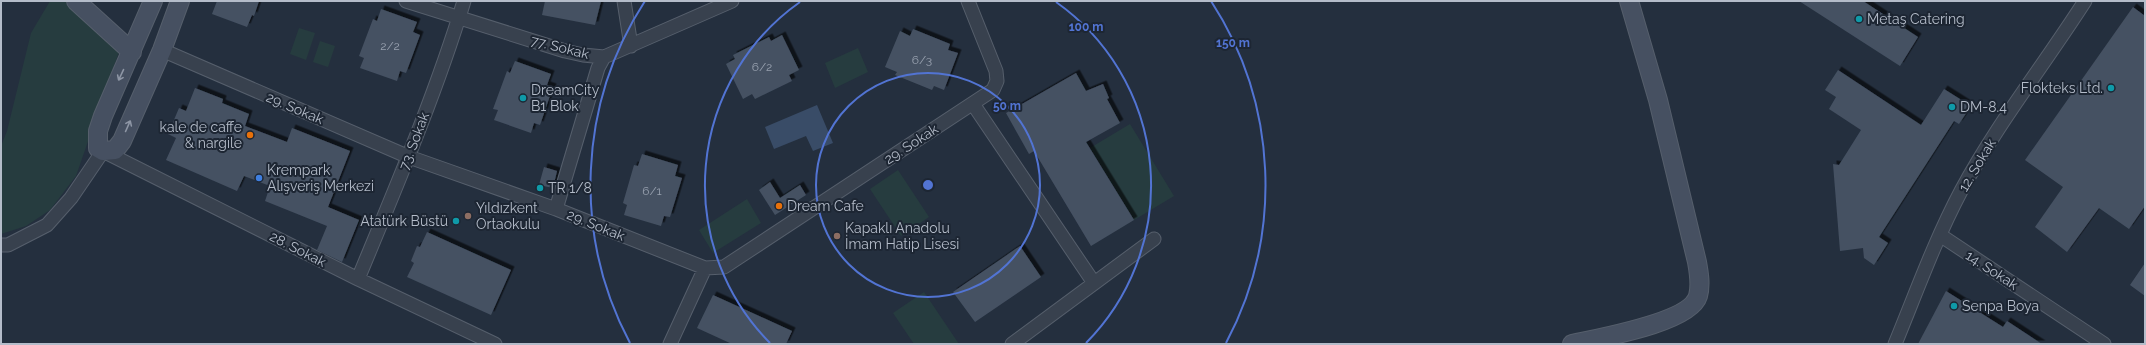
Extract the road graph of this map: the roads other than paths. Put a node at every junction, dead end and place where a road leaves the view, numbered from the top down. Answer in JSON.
{"nodes":[{"id":1,"x":76,"y":1,"type":"edge"},
{"id":2,"x":153,"y":1,"type":"edge"},
{"id":3,"x":180,"y":1,"type":"edge"},
{"id":4,"x":406,"y":1,"type":"edge"},
{"id":5,"x":464,"y":1,"type":"edge"},
{"id":6,"x":624,"y":1,"type":"edge"},
{"id":7,"x":732,"y":1,"type":"edge"},
{"id":8,"x":968,"y":1,"type":"edge"},
{"id":9,"x":2085,"y":1,"type":"edge"},
{"id":10,"x":1630,"y":5,"type":"edge"},
{"id":11,"x":459,"y":18,"type":"junction"},
{"id":12,"x":631,"y":46,"type":"junction"},
{"id":13,"x":162,"y":50,"type":"junction"},
{"id":14,"x":132,"y":52,"type":"junction"},
{"id":15,"x":604,"y":57,"type":"junction"},
{"id":16,"x":973,"y":104,"type":"junction"},
{"id":17,"x":103,"y":151,"type":"junction"},
{"id":18,"x":409,"y":157,"type":"junction"},
{"id":19,"x":556,"y":209,"type":"junction"},
{"id":20,"x":1940,"y":235,"type":"junction"},
{"id":21,"x":1154,"y":239,"type":"dead end"},
{"id":22,"x":1,"y":245,"type":"edge"},
{"id":23,"x":705,"y":268,"type":"junction"},
{"id":24,"x":358,"y":279,"type":"junction"},
{"id":25,"x":1094,"y":283,"type":"junction"},
{"id":26,"x":495,"y":344,"type":"edge"},
{"id":27,"x":670,"y":344,"type":"edge"},
{"id":28,"x":1012,"y":344,"type":"edge"},
{"id":29,"x":1572,"y":344,"type":"edge"},
{"id":30,"x":1895,"y":344,"type":"edge"},
{"id":31,"x":2104,"y":344,"type":"edge"}],
"edges":[{"from":1,"to":14,"type":"street"},
{"from":2,"to":14,"type":"street"},
{"from":3,"to":13,"type":"street"},
{"from":4,"to":11,"type":"street","name":"77. Sokak"},
{"from":5,"to":11,"type":"street","name":"73. Sokak"},
{"from":6,"to":12,"type":"street"},
{"from":7,"to":12,"type":"street","name":"77. Sokak"},
{"from":8,"to":16,"type":"street","name":"29. Sokak"},
{"from":9,"to":20,"type":"street","name":"12. Sokak"},
{"from":10,"to":29,"type":"street"},
{"from":11,"to":15,"type":"street","name":"77. Sokak"},
{"from":11,"to":18,"type":"street","name":"73. Sokak"},
{"from":12,"to":15,"type":"street","name":"77. Sokak"},
{"from":17,"to":13,"type":"street","one_way":true},
{"from":13,"to":18,"type":"street","name":"29. Sokak"},
{"from":14,"to":17,"type":"street","one_way":true},
{"from":15,"to":19,"type":"street"},
{"from":16,"to":23,"type":"street","name":"29. Sokak"},
{"from":16,"to":25,"type":"street"},
{"from":17,"to":22,"type":"street"},
{"from":17,"to":24,"type":"street","name":"28. Sokak"},
{"from":18,"to":19,"type":"street","name":"29. Sokak"},
{"from":18,"to":24,"type":"street","name":"73. Sokak"},
{"from":19,"to":23,"type":"street","name":"29. Sokak"},
{"from":20,"to":30,"type":"street","name":"12. Sokak"},
{"from":20,"to":31,"type":"street","name":"14. Sokak"},
{"from":21,"to":25,"type":"street"},
{"from":23,"to":27,"type":"street"},
{"from":24,"to":26,"type":"street","name":"28. Sokak"},
{"from":25,"to":28,"type":"street"}]}
